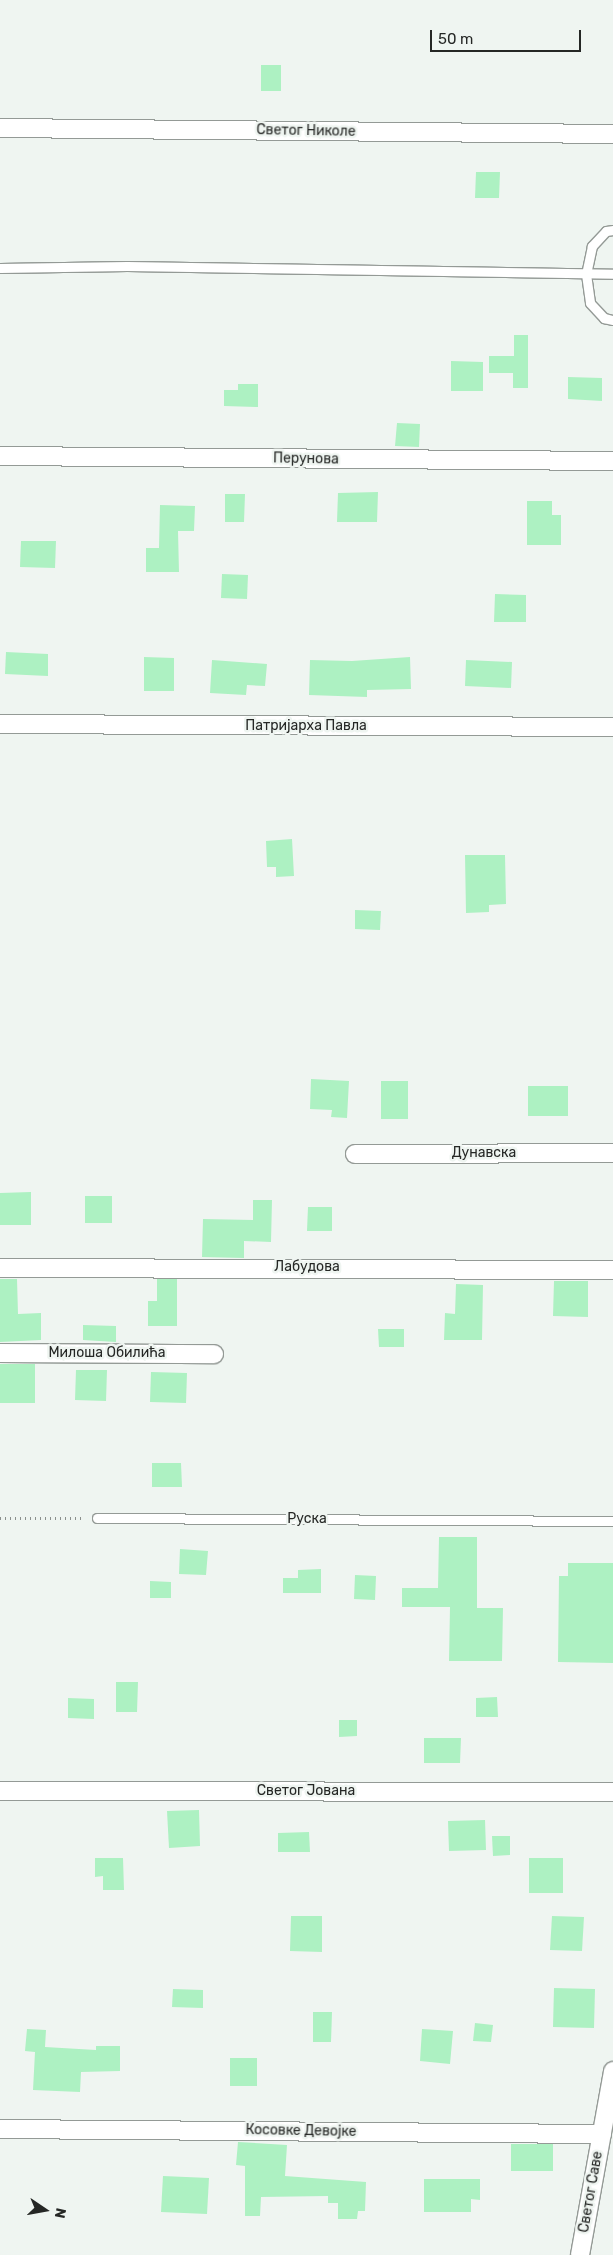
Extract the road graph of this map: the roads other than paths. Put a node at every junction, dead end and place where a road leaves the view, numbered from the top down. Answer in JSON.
{"nodes":[{"id":1,"x":0,"y":128,"type":"edge"},
{"id":2,"x":613,"y":134,"type":"edge"},
{"id":3,"x":613,"y":230,"type":"edge"},
{"id":4,"x":0,"y":268,"type":"edge"},
{"id":5,"x":586,"y":274,"type":"junction"},
{"id":6,"x":613,"y":274,"type":"edge"},
{"id":7,"x":613,"y":320,"type":"edge"},
{"id":8,"x":0,"y":456,"type":"edge"},
{"id":9,"x":613,"y":461,"type":"edge"},
{"id":10,"x":0,"y":724,"type":"edge"},
{"id":11,"x":613,"y":727,"type":"edge"},
{"id":12,"x":613,"y":1153,"type":"edge"},
{"id":13,"x":355,"y":1154,"type":"dead end"},
{"id":14,"x":0,"y":1268,"type":"edge"},
{"id":15,"x":613,"y":1270,"type":"edge"},
{"id":16,"x":0,"y":1353,"type":"edge"},
{"id":17,"x":214,"y":1354,"type":"dead end"},
{"id":18,"x":97,"y":1518,"type":"road end"},
{"id":19,"x":613,"y":1520,"type":"edge"},
{"id":20,"x":0,"y":1791,"type":"edge"},
{"id":21,"x":613,"y":1792,"type":"edge"},
{"id":22,"x":613,"y":2071,"type":"edge"},
{"id":23,"x":0,"y":2128,"type":"edge"},
{"id":24,"x":602,"y":2134,"type":"junction"},
{"id":25,"x":580,"y":2255,"type":"edge"}],
"edges":[{"from":1,"to":2,"type":"street","name":"Светог Николе"},
{"from":3,"to":5,"type":"lane"},
{"from":4,"to":5,"type":"lane"},
{"from":5,"to":6,"type":"lane"},
{"from":5,"to":7,"type":"lane"},
{"from":8,"to":9,"type":"street","name":"Перунова"},
{"from":10,"to":11,"type":"street","name":"Патријарха Павла"},
{"from":12,"to":13,"type":"street","name":"Дунавска"},
{"from":14,"to":15,"type":"street","name":"Лабудова"},
{"from":16,"to":17,"type":"street","name":"Милоша Обилића"},
{"from":18,"to":19,"type":"lane","name":"Руска"},
{"from":20,"to":21,"type":"street","name":"Светог Јована"},
{"from":22,"to":24,"type":"street","name":"Светог Саве"},
{"from":23,"to":24,"type":"street","name":"Косовке Девојке"},
{"from":24,"to":25,"type":"street","name":"Светог Саве"}]}
